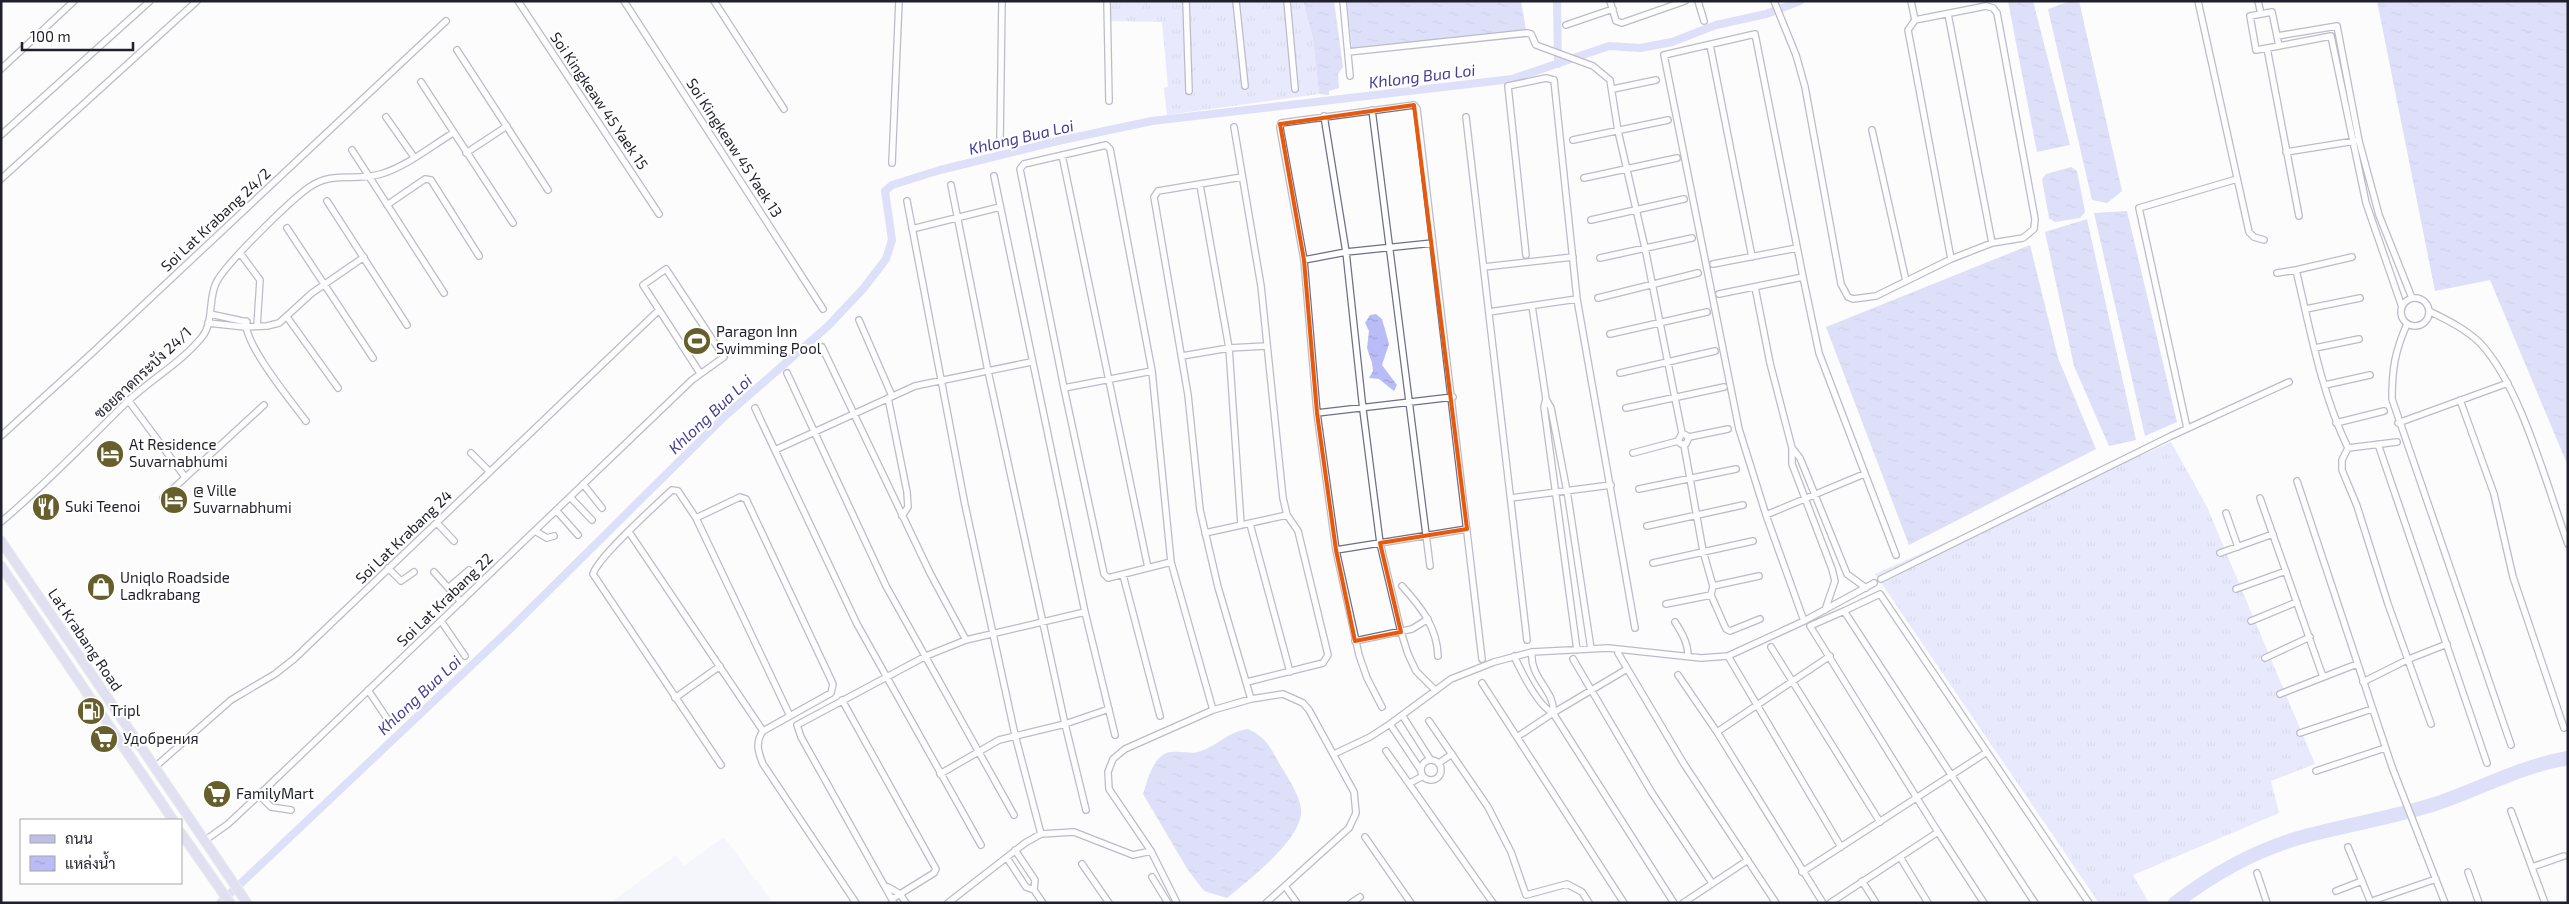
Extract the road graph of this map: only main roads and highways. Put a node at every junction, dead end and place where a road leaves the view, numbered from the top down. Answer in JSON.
{"nodes":[{"id":1,"x":1,"y":541,"type":"edge"},
{"id":2,"x":1,"y":566,"type":"edge"},
{"id":3,"x":172,"y":819,"type":"edge"},
{"id":4,"x":182,"y":834,"type":"edge"},
{"id":5,"x":230,"y":903,"type":"edge"},
{"id":6,"x":247,"y":903,"type":"edge"}],
"edges":[{"from":1,"to":6,"type":"main road","name":"Lat Krabang Road"},
{"from":2,"to":3,"type":"main road","name":"Lat Krabang Road"},
{"from":4,"to":5,"type":"main road"}]}
